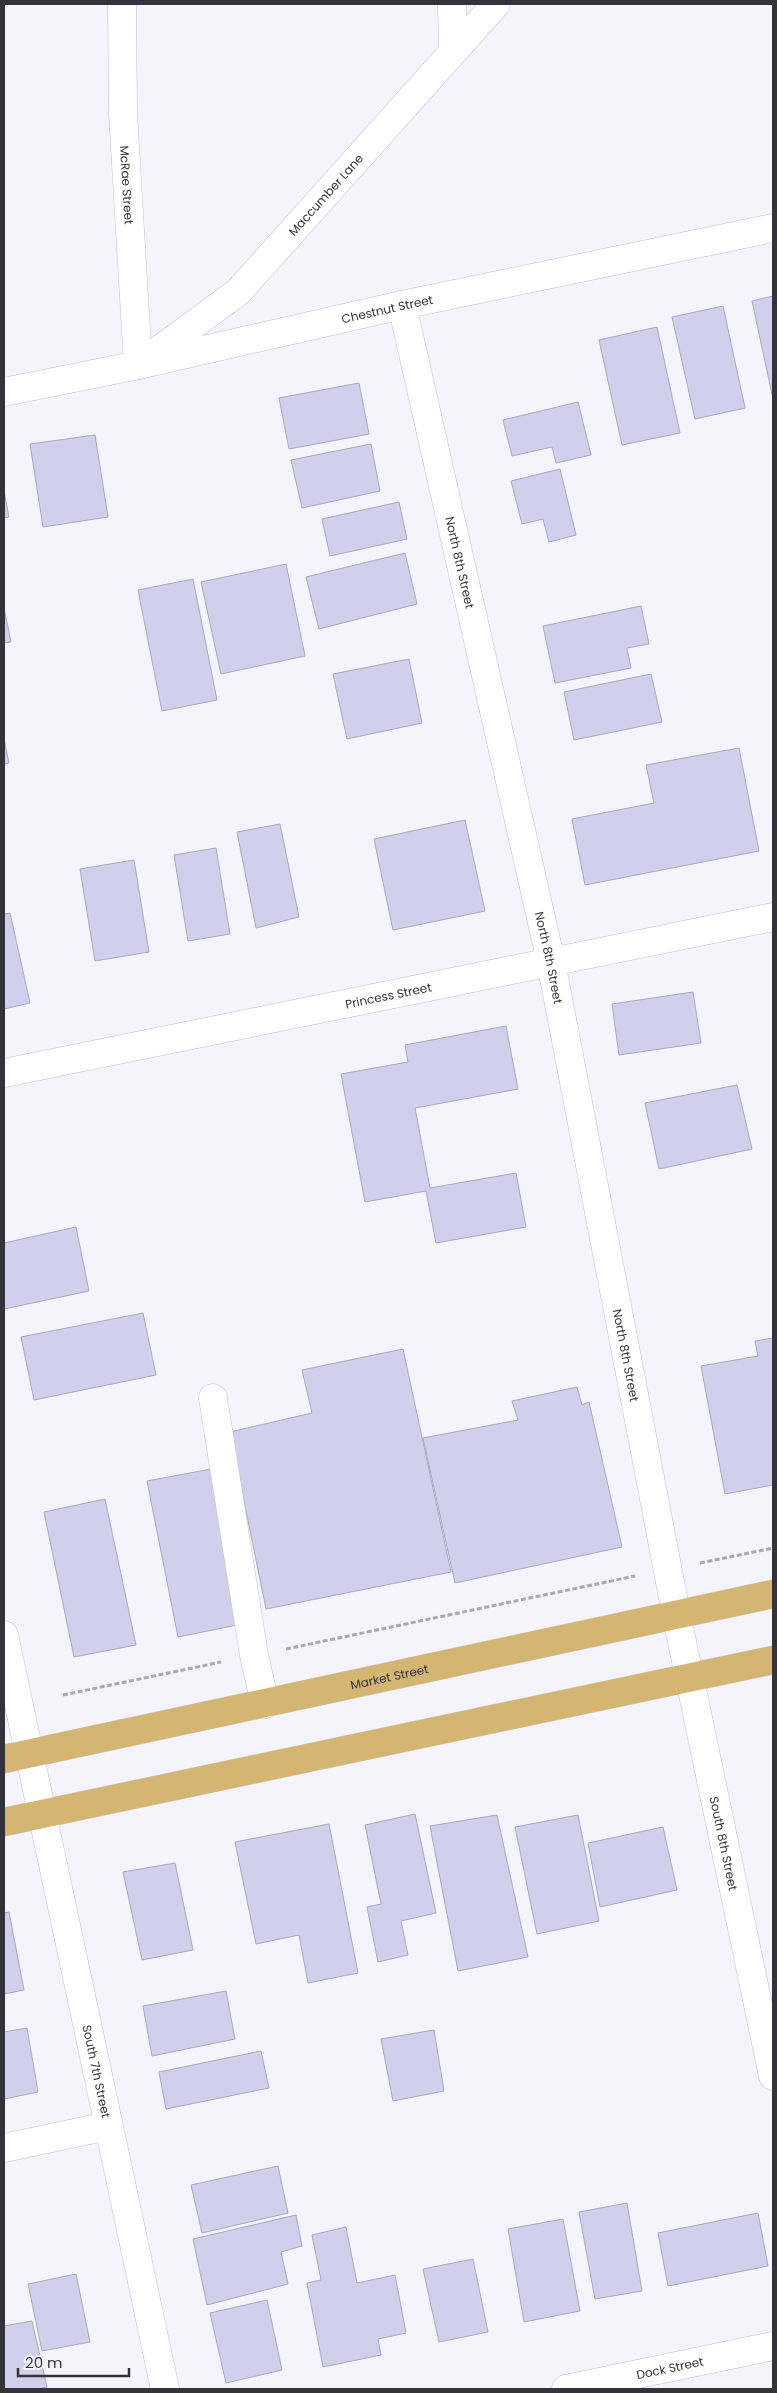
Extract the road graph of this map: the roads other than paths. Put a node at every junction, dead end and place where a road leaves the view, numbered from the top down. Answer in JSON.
{"nodes":[{"id":1,"x":122,"y":4,"type":"edge"},
{"id":2,"x":452,"y":4,"type":"edge"},
{"id":3,"x":496,"y":4,"type":"edge"},
{"id":4,"x":454,"y":51,"type":"junction"},
{"id":5,"x":773,"y":228,"type":"edge"},
{"id":6,"x":402,"y":306,"type":"junction"},
{"id":7,"x":138,"y":366,"type":"junction"},
{"id":8,"x":4,"y":392,"type":"edge"},
{"id":9,"x":773,"y":916,"type":"edge"},
{"id":10,"x":551,"y":962,"type":"junction"},
{"id":11,"x":4,"y":1073,"type":"edge"},
{"id":12,"x":213,"y":1398,"type":"dead end"},
{"id":13,"x":773,"y":1594,"type":"edge"},
{"id":14,"x":676,"y":1613,"type":"junction"},
{"id":15,"x":4,"y":1635,"type":"edge"},
{"id":16,"x":773,"y":1660,"type":"edge"},
{"id":17,"x":690,"y":1676,"type":"junction"},
{"id":18,"x":265,"y":1704,"type":"junction"},
{"id":19,"x":16,"y":1756,"type":"edge"},
{"id":20,"x":41,"y":1814,"type":"junction"},
{"id":21,"x":4,"y":1822,"type":"edge"},
{"id":22,"x":766,"y":2003,"type":"edge"},
{"id":23,"x":773,"y":2076,"type":"edge"},
{"id":24,"x":108,"y":2126,"type":"junction"},
{"id":25,"x":4,"y":2148,"type":"edge"},
{"id":26,"x":773,"y":2346,"type":"edge"},
{"id":27,"x":165,"y":2389,"type":"edge"},
{"id":28,"x":566,"y":2389,"type":"edge"}],
"edges":[{"from":1,"to":7,"type":"street","name":"McRae Street"},
{"from":2,"to":4,"type":"street"},
{"from":3,"to":4,"type":"street","name":"Maccumber Lane"},
{"from":4,"to":7,"type":"street","name":"Maccumber Lane"},
{"from":5,"to":6,"type":"street","name":"Chestnut Street"},
{"from":6,"to":7,"type":"street","name":"Chestnut Street"},
{"from":6,"to":10,"type":"street","name":"North 8th Street"},
{"from":7,"to":8,"type":"street","name":"Chestnut Street"},
{"from":9,"to":10,"type":"street","name":"Princess Street"},
{"from":10,"to":11,"type":"street","name":"Princess Street"},
{"from":10,"to":14,"type":"street","name":"North 8th Street"},
{"from":12,"to":18,"type":"street"},
{"from":13,"to":14,"type":"main road","name":"Market Street"},
{"from":14,"to":17,"type":"street","name":"South 8th Street"},
{"from":14,"to":18,"type":"main road","name":"Market Street"},
{"from":15,"to":19,"type":"street","name":"South 7th Street"},
{"from":16,"to":17,"type":"main road"},
{"from":17,"to":20,"type":"main road"},
{"from":17,"to":22,"type":"street","name":"South 8th Street"},
{"from":18,"to":19,"type":"main road","name":"Market Street"},
{"from":19,"to":20,"type":"street","name":"South 7th Street"},
{"from":20,"to":21,"type":"main road"},
{"from":20,"to":24,"type":"street","name":"South 7th Street"},
{"from":22,"to":23,"type":"street","name":"South 8th Street"},
{"from":24,"to":25,"type":"street"},
{"from":24,"to":27,"type":"street","name":"South 7th Street"},
{"from":26,"to":28,"type":"street","name":"Dock Street"}]}
